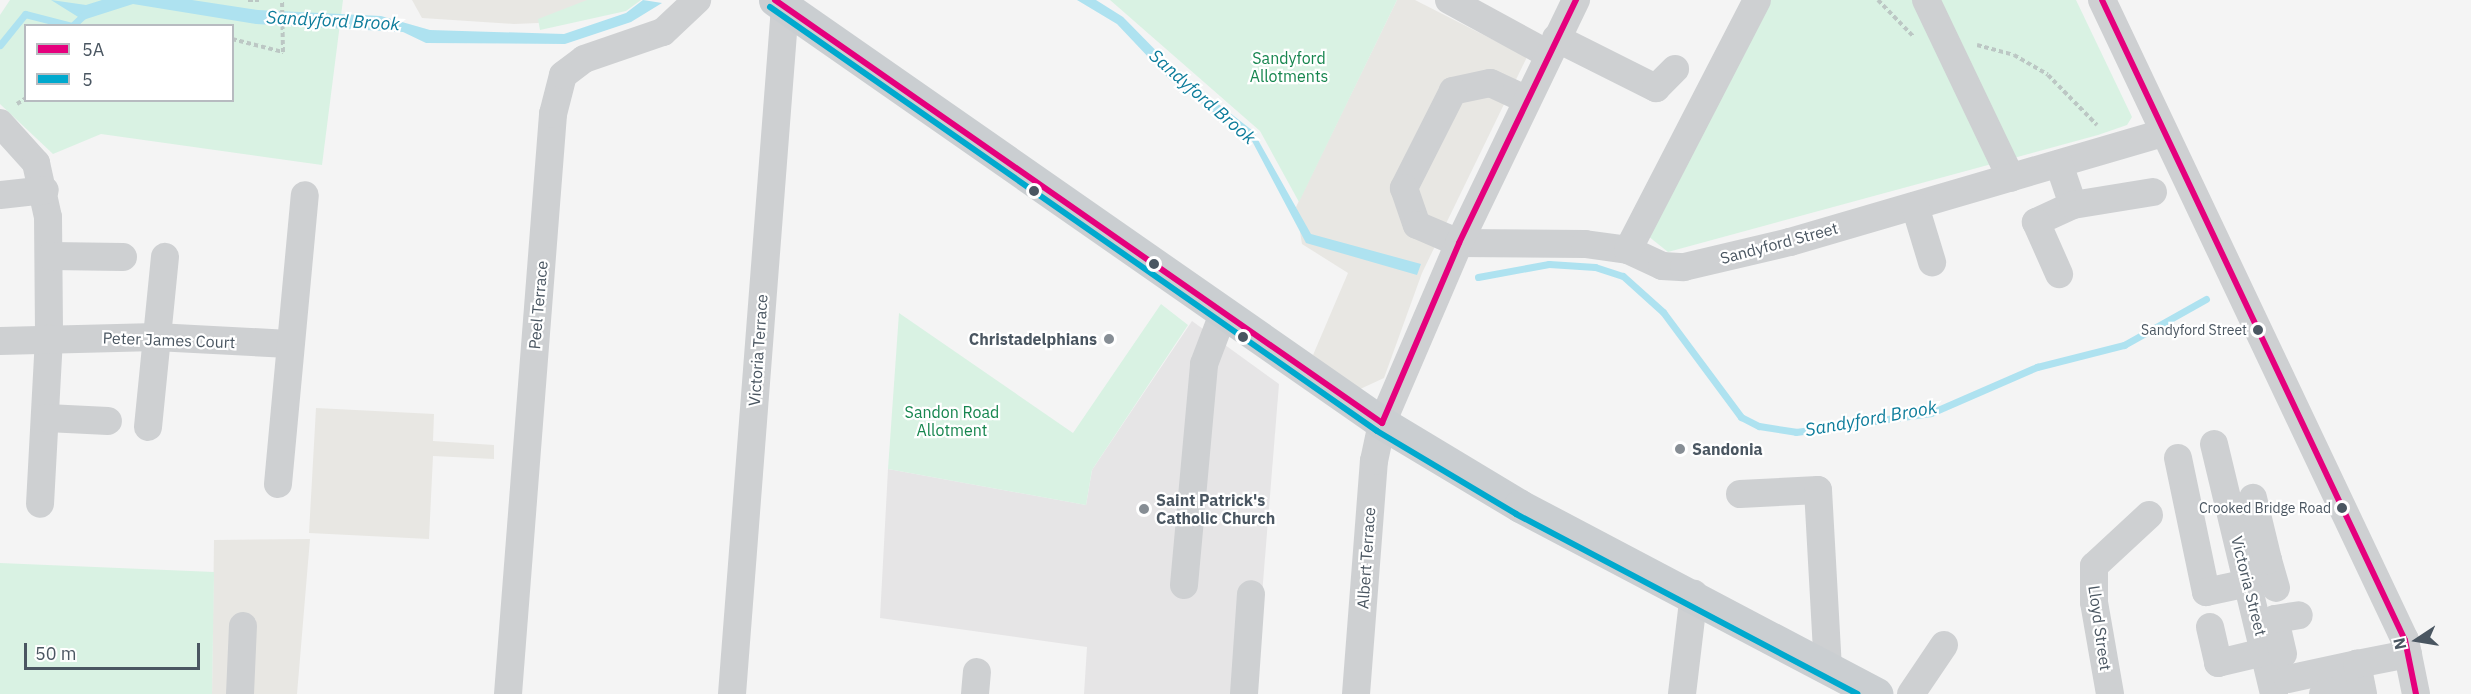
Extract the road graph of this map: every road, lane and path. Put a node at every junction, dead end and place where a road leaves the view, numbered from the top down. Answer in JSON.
{"nodes":[{"id":1,"x":248,"y":0,"type":"edge"},
{"id":2,"x":259,"y":0,"type":"edge"},
{"id":3,"x":282,"y":0,"type":"edge"},
{"id":4,"x":698,"y":0,"type":"edge"},
{"id":5,"x":1449,"y":0,"type":"edge"},
{"id":6,"x":1576,"y":0,"type":"edge"},
{"id":7,"x":1757,"y":0,"type":"edge"},
{"id":8,"x":1878,"y":0,"type":"edge"},
{"id":9,"x":1926,"y":0,"type":"edge"},
{"id":10,"x":2102,"y":0,"type":"edge"},
{"id":11,"x":780,"y":3,"type":"edge"},
{"id":12,"x":234,"y":40,"type":"edge"},
{"id":13,"x":1945,"y":44,"type":"junction"},
{"id":14,"x":1552,"y":46,"type":"junction"},
{"id":15,"x":1675,"y":69,"type":"dead end"},
{"id":16,"x":1525,"y":99,"type":"junction"},
{"id":17,"x":0,"y":123,"type":"edge"},
{"id":18,"x":2163,"y":133,"type":"junction"},
{"id":19,"x":2113,"y":148,"type":"junction"},
{"id":20,"x":2059,"y":164,"type":"junction"},
{"id":21,"x":2011,"y":178,"type":"junction"},
{"id":22,"x":45,"y":190,"type":"junction"},
{"id":23,"x":2153,"y":192,"type":"dead end"},
{"id":24,"x":0,"y":195,"type":"edge"},
{"id":25,"x":305,"y":195,"type":"dead end"},
{"id":26,"x":2073,"y":205,"type":"junction"},
{"id":27,"x":1915,"y":206,"type":"junction"},
{"id":28,"x":1459,"y":243,"type":"junction"},
{"id":29,"x":1628,"y":250,"type":"junction"},
{"id":30,"x":51,"y":256,"type":"junction"},
{"id":31,"x":123,"y":257,"type":"dead end"},
{"id":32,"x":165,"y":257,"type":"dead end"},
{"id":33,"x":1932,"y":262,"type":"dead end"},
{"id":34,"x":2059,"y":274,"type":"dead end"},
{"id":35,"x":1223,"y":314,"type":"junction"},
{"id":36,"x":156,"y":337,"type":"junction"},
{"id":37,"x":50,"y":338,"type":"junction"},
{"id":38,"x":0,"y":341,"type":"edge"},
{"id":39,"x":289,"y":344,"type":"junction"},
{"id":40,"x":47,"y":418,"type":"junction"},
{"id":41,"x":108,"y":421,"type":"dead end"},
{"id":42,"x":1382,"y":423,"type":"junction"},
{"id":43,"x":148,"y":427,"type":"dead end"},
{"id":44,"x":2214,"y":444,"type":"dead end"},
{"id":45,"x":2178,"y":458,"type":"dead end"},
{"id":46,"x":278,"y":484,"type":"dead end"},
{"id":47,"x":1740,"y":494,"type":"dead end"},
{"id":48,"x":2253,"y":498,"type":"dead end"},
{"id":49,"x":40,"y":504,"type":"dead end"},
{"id":50,"x":2149,"y":515,"type":"dead end"},
{"id":51,"x":2259,"y":574,"type":"junction"},
{"id":52,"x":1184,"y":585,"type":"dead end"},
{"id":53,"x":1251,"y":594,"type":"dead end"},
{"id":54,"x":1694,"y":594,"type":"junction"},
{"id":55,"x":2299,"y":615,"type":"dead end"},
{"id":56,"x":243,"y":626,"type":"dead end"},
{"id":57,"x":2210,"y":627,"type":"dead end"},
{"id":58,"x":1944,"y":645,"type":"dead end"},
{"id":59,"x":2264,"y":652,"type":"junction"},
{"id":60,"x":2408,"y":654,"type":"junction"},
{"id":61,"x":1828,"y":668,"type":"junction"},
{"id":62,"x":2360,"y":681,"type":"edge"},
{"id":63,"x":2285,"y":689,"type":"edge"},
{"id":64,"x":240,"y":694,"type":"edge"},
{"id":65,"x":508,"y":694,"type":"edge"},
{"id":66,"x":732,"y":694,"type":"edge"},
{"id":67,"x":1244,"y":694,"type":"edge"},
{"id":68,"x":1356,"y":694,"type":"edge"},
{"id":69,"x":1682,"y":694,"type":"edge"},
{"id":70,"x":1876,"y":694,"type":"edge"},
{"id":71,"x":1911,"y":694,"type":"edge"},
{"id":72,"x":2110,"y":694,"type":"edge"},
{"id":73,"x":2323,"y":694,"type":"edge"},
{"id":74,"x":2416,"y":694,"type":"edge"}],
"edges":[{"from":1,"to":2,"type":"path"},
{"from":3,"to":12,"type":"path"},
{"from":4,"to":65,"type":"street","name":"Peel Terrace"},
{"from":5,"to":14,"type":"street"},
{"from":6,"to":14,"type":"street","name":"Albert Terrace"},
{"from":7,"to":29,"type":"street"},
{"from":8,"to":13,"type":"path"},
{"from":9,"to":13,"type":"street"},
{"from":10,"to":18,"type":"street"},
{"from":11,"to":35,"type":"main road"},
{"from":11,"to":66,"type":"street","name":"Victoria Terrace"},
{"from":13,"to":19,"type":"path"},
{"from":13,"to":21,"type":"street"},
{"from":14,"to":15,"type":"street"},
{"from":14,"to":16,"type":"street","name":"Albert Terrace"},
{"from":16,"to":28,"type":"street","name":"Albert Terrace"},
{"from":16,"to":28,"type":"street"},
{"from":17,"to":22,"type":"street"},
{"from":18,"to":19,"type":"street","name":"Sandyford Street"},
{"from":18,"to":60,"type":"street"},
{"from":19,"to":20,"type":"street","name":"Sandyford Street"},
{"from":20,"to":21,"type":"street","name":"Sandyford Street"},
{"from":20,"to":26,"type":"street"},
{"from":21,"to":27,"type":"street","name":"Sandyford Street"},
{"from":22,"to":24,"type":"street"},
{"from":22,"to":30,"type":"street"},
{"from":23,"to":26,"type":"street"},
{"from":25,"to":39,"type":"street"},
{"from":26,"to":34,"type":"street"},
{"from":27,"to":29,"type":"street","name":"Sandyford Street"},
{"from":27,"to":33,"type":"street"},
{"from":28,"to":29,"type":"street","name":"Sandyford Street"},
{"from":28,"to":42,"type":"street","name":"Albert Terrace"},
{"from":30,"to":31,"type":"street"},
{"from":30,"to":37,"type":"street"},
{"from":32,"to":36,"type":"street"},
{"from":35,"to":42,"type":"main road"},
{"from":35,"to":52,"type":"street"},
{"from":36,"to":37,"type":"street","name":"Peter James Court"},
{"from":36,"to":39,"type":"street","name":"Peter James Court"},
{"from":36,"to":43,"type":"street"},
{"from":37,"to":38,"type":"street","name":"Peter James Court"},
{"from":37,"to":40,"type":"street"},
{"from":39,"to":46,"type":"street"},
{"from":40,"to":41,"type":"street"},
{"from":40,"to":49,"type":"street"},
{"from":42,"to":54,"type":"main road"},
{"from":42,"to":68,"type":"street","name":"Albert Terrace"},
{"from":44,"to":51,"type":"street","name":"Victoria Street"},
{"from":45,"to":51,"type":"street"},
{"from":47,"to":61,"type":"street"},
{"from":48,"to":51,"type":"street"},
{"from":50,"to":72,"type":"street","name":"Lloyd Street"},
{"from":51,"to":59,"type":"street","name":"Victoria Street"},
{"from":53,"to":67,"type":"street"},
{"from":54,"to":61,"type":"main road"},
{"from":54,"to":69,"type":"street"},
{"from":55,"to":63,"type":"street"},
{"from":56,"to":64,"type":"street"},
{"from":57,"to":59,"type":"street"},
{"from":58,"to":71,"type":"street"},
{"from":59,"to":63,"type":"street","name":"Victoria Street"},
{"from":60,"to":62,"type":"street"},
{"from":60,"to":74,"type":"street"},
{"from":61,"to":70,"type":"main road"},
{"from":62,"to":63,"type":"street"},
{"from":62,"to":73,"type":"street"}]}
